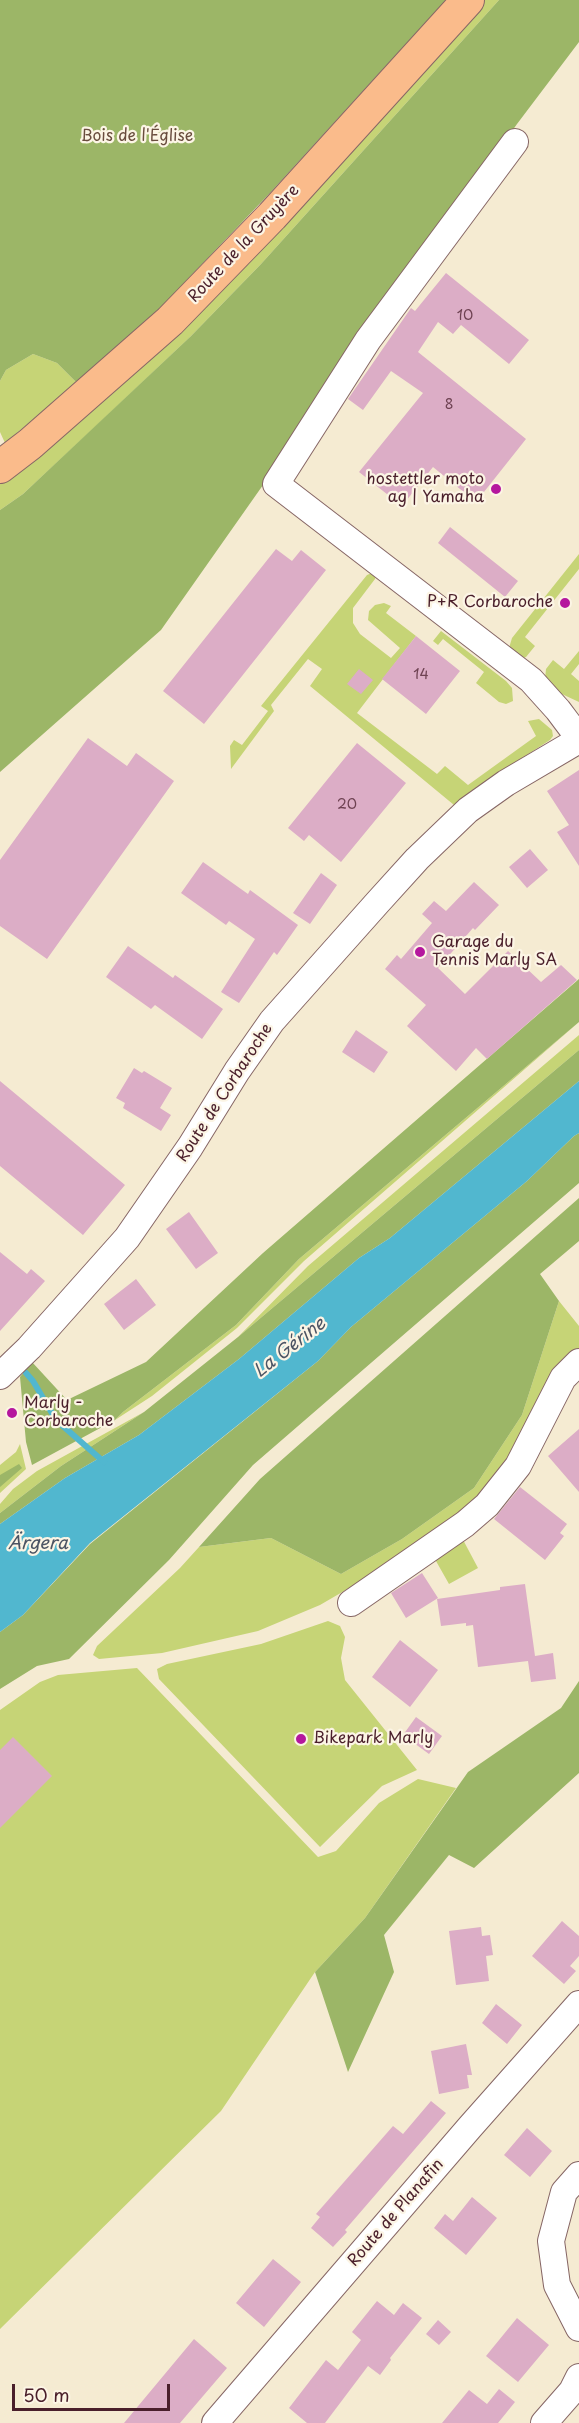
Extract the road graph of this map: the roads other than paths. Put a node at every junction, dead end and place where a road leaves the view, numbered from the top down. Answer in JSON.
{"nodes":[{"id":1,"x":468,"y":0,"type":"edge"},
{"id":2,"x":515,"y":142,"type":"dead end"},
{"id":3,"x":0,"y":467,"type":"edge"},
{"id":4,"x":579,"y":739,"type":"edge"},
{"id":5,"x":579,"y":1362,"type":"edge"},
{"id":6,"x":0,"y":1376,"type":"edge"},
{"id":7,"x":351,"y":1603,"type":"dead end"},
{"id":8,"x":579,"y":2004,"type":"edge"},
{"id":9,"x":579,"y":2175,"type":"edge"},
{"id":10,"x":579,"y":2328,"type":"edge"},
{"id":11,"x":579,"y":2377,"type":"edge"},
{"id":12,"x":215,"y":2423,"type":"edge"},
{"id":13,"x":544,"y":2423,"type":"edge"}],
"edges":[{"from":1,"to":3,"type":"main road","name":"Route de la Gruyère"},
{"from":2,"to":4,"type":"street"},
{"from":4,"to":6,"type":"street","name":"Route de Corbaroche"},
{"from":5,"to":7,"type":"street"},
{"from":8,"to":12,"type":"street","name":"Route de Planafin"},
{"from":9,"to":10,"type":"street"},
{"from":11,"to":13,"type":"street"}]}
